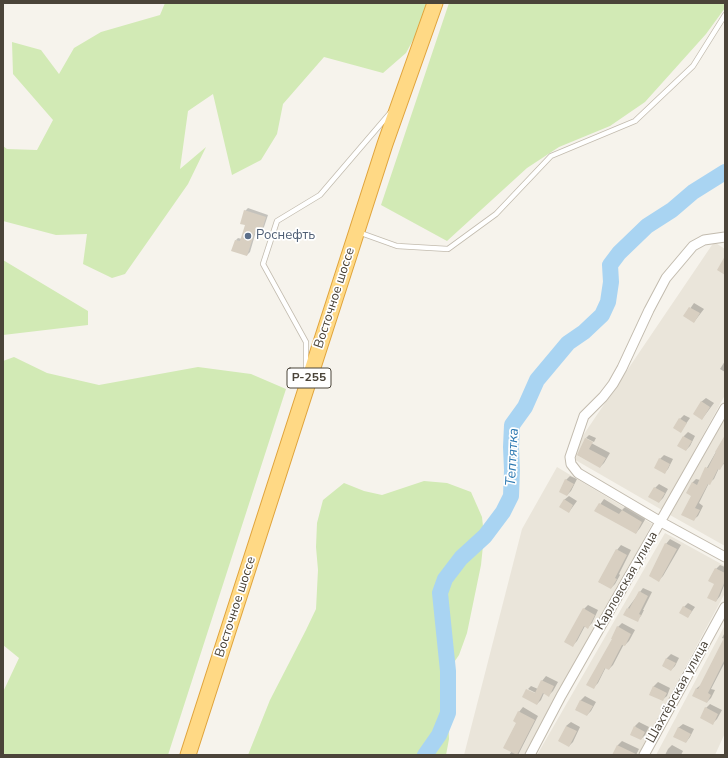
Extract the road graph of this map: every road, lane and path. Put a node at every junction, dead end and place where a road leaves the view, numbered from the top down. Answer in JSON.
{"nodes":[{"id":1,"x":435,"y":3,"type":"edge"},
{"id":2,"x":725,"y":15,"type":"edge"},
{"id":3,"x":401,"y":100,"type":"junction"},
{"id":4,"x":357,"y":232,"type":"junction"},
{"id":5,"x":725,"y":237,"type":"edge"},
{"id":6,"x":306,"y":388,"type":"junction"},
{"id":7,"x":725,"y":408,"type":"edge"},
{"id":8,"x":660,"y":522,"type":"junction"},
{"id":9,"x":725,"y":557,"type":"edge"},
{"id":10,"x":725,"y":607,"type":"edge"},
{"id":11,"x":188,"y":755,"type":"edge"},
{"id":12,"x":530,"y":755,"type":"edge"},
{"id":13,"x":644,"y":755,"type":"edge"}],
"edges":[{"from":1,"to":3,"type":"highway","name":"Восточное шоссе","number":"Р-255"},
{"from":2,"to":4,"type":"lane"},
{"from":3,"to":4,"type":"highway","name":"Восточное шоссе","number":"Р-255"},
{"from":3,"to":6,"type":"lane"},
{"from":4,"to":6,"type":"highway","name":"Восточное шоссе","number":"Р-255"},
{"from":5,"to":8,"type":"street"},
{"from":6,"to":11,"type":"highway","name":"Восточное шоссе","number":"Р-255"},
{"from":7,"to":8,"type":"street","name":"Карловская улица"},
{"from":8,"to":9,"type":"street"},
{"from":8,"to":12,"type":"street","name":"Карловская улица"},
{"from":10,"to":13,"type":"street","name":"Шахтёрская улица"}]}
